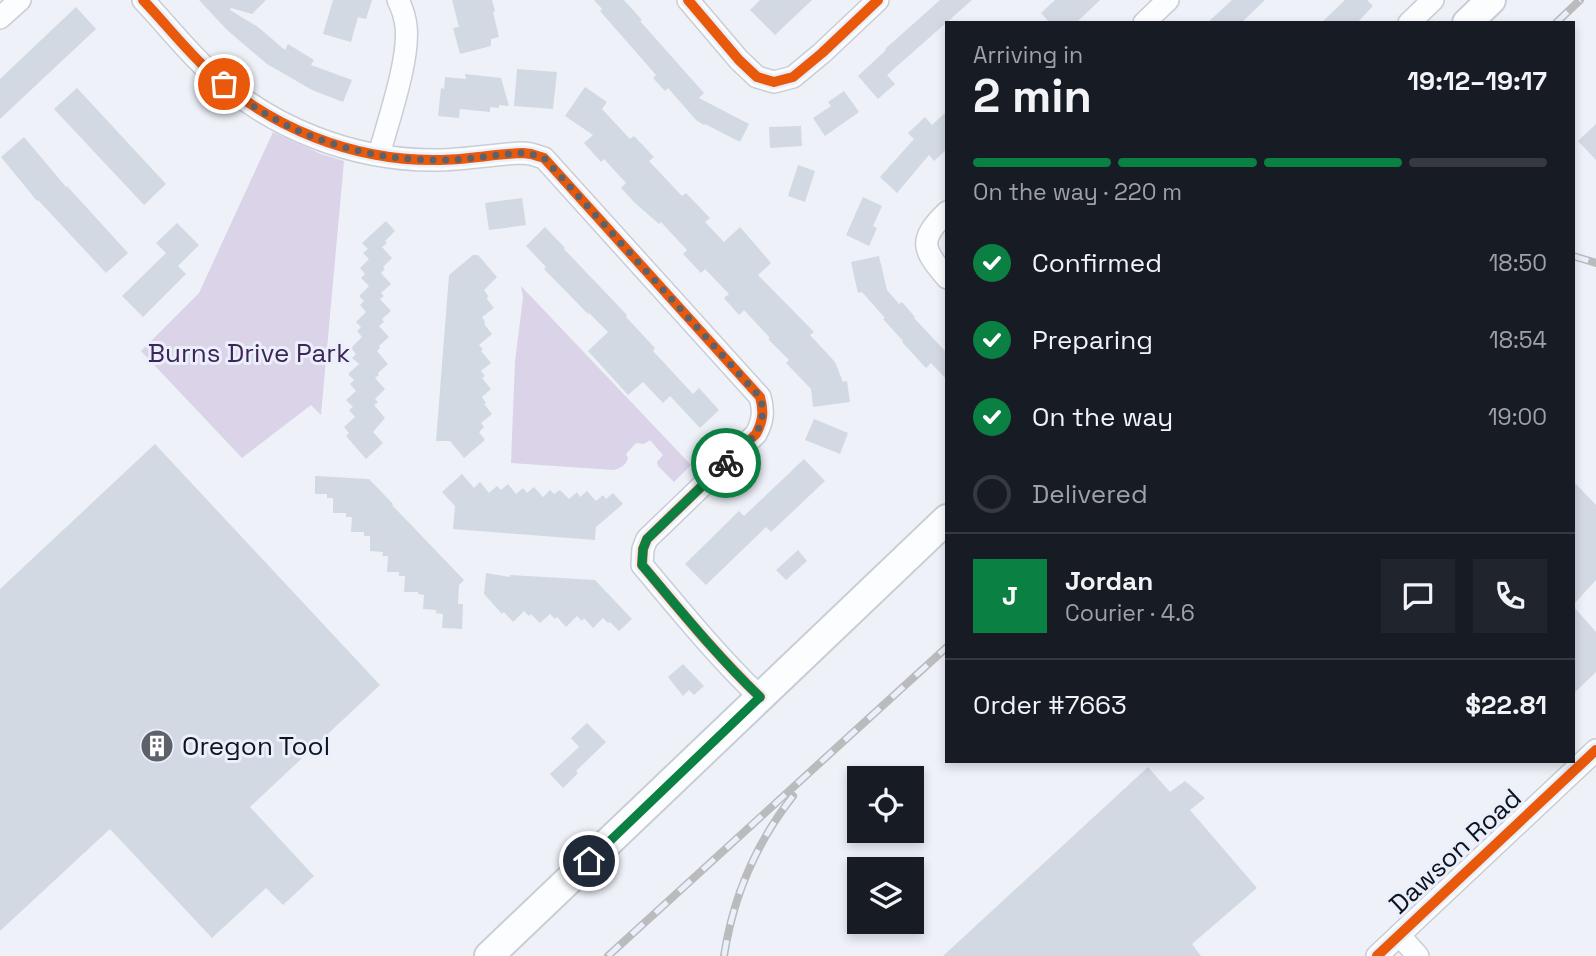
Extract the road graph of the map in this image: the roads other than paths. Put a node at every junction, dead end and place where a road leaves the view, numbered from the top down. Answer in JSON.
{"nodes":[{"id":1,"x":20,"y":0,"type":"edge"},
{"id":2,"x":143,"y":0,"type":"edge"},
{"id":3,"x":398,"y":0,"type":"edge"},
{"id":4,"x":688,"y":0,"type":"edge"},
{"id":5,"x":878,"y":0,"type":"edge"},
{"id":6,"x":1168,"y":0,"type":"edge"},
{"id":7,"x":1433,"y":0,"type":"edge"},
{"id":8,"x":1491,"y":0,"type":"edge"},
{"id":9,"x":0,"y":18,"type":"edge"},
{"id":10,"x":1146,"y":21,"type":"edge"},
{"id":11,"x":1411,"y":21,"type":"edge"},
{"id":12,"x":1469,"y":21,"type":"edge"},
{"id":13,"x":379,"y":155,"type":"junction"},
{"id":14,"x":945,"y":214,"type":"edge"},
{"id":15,"x":945,"y":276,"type":"edge"},
{"id":16,"x":945,"y":521,"type":"edge"},
{"id":17,"x":760,"y":697,"type":"junction"},
{"id":18,"x":1596,"y":750,"type":"edge"},
{"id":19,"x":1399,"y":935,"type":"junction"},
{"id":20,"x":489,"y":956,"type":"edge"},
{"id":21,"x":1377,"y":956,"type":"edge"},
{"id":22,"x":1418,"y":956,"type":"edge"}],
"edges":[{"from":1,"to":9,"type":"street"},
{"from":2,"to":13,"type":"street"},
{"from":3,"to":13,"type":"street"},
{"from":4,"to":5,"type":"street"},
{"from":6,"to":10,"type":"street"},
{"from":7,"to":11,"type":"street"},
{"from":8,"to":12,"type":"main road"},
{"from":13,"to":17,"type":"street"},
{"from":14,"to":15,"type":"street"},
{"from":16,"to":17,"type":"main road"},
{"from":17,"to":20,"type":"main road"},
{"from":18,"to":19,"type":"street","name":"Dawson Road"},
{"from":19,"to":21,"type":"street","name":"Dawson Road"},
{"from":19,"to":22,"type":"street"}]}
